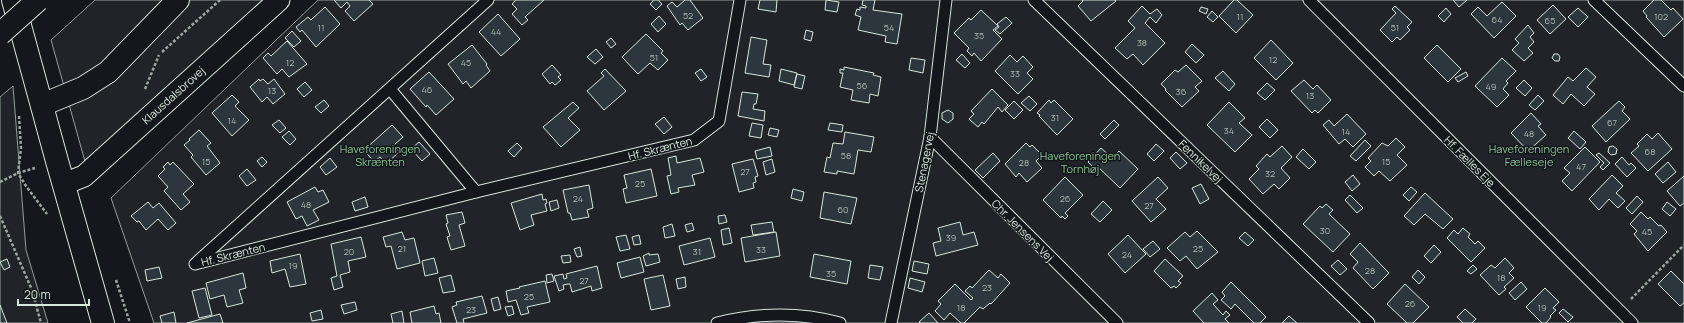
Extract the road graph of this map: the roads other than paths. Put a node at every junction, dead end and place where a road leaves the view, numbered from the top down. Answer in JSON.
{"nodes":[{"id":1,"x":14,"y":0,"type":"edge"},
{"id":2,"x":38,"y":0,"type":"edge"},
{"id":3,"x":178,"y":0,"type":"edge"},
{"id":4,"x":279,"y":0,"type":"edge"},
{"id":5,"x":488,"y":0,"type":"edge"},
{"id":6,"x":740,"y":0,"type":"edge"},
{"id":7,"x":946,"y":0,"type":"edge"},
{"id":8,"x":1034,"y":0,"type":"edge"},
{"id":9,"x":1309,"y":0,"type":"edge"},
{"id":10,"x":1594,"y":0,"type":"edge"},
{"id":11,"x":0,"y":34,"type":"edge"},
{"id":12,"x":1684,"y":86,"type":"edge"},
{"id":13,"x":390,"y":89,"type":"junction"},
{"id":14,"x":42,"y":105,"type":"junction"},
{"id":15,"x":930,"y":136,"type":"junction"},
{"id":16,"x":64,"y":184,"type":"junction"},
{"id":17,"x":476,"y":192,"type":"junction"},
{"id":18,"x":104,"y":323,"type":"edge"},
{"id":19,"x":717,"y":323,"type":"edge"},
{"id":20,"x":840,"y":323,"type":"edge"},
{"id":21,"x":891,"y":323,"type":"edge"},
{"id":22,"x":1117,"y":323,"type":"edge"},
{"id":23,"x":1369,"y":323,"type":"edge"},
{"id":24,"x":1632,"y":323,"type":"edge"}],
"edges":[{"from":1,"to":14,"type":"main road"},
{"from":2,"to":11,"type":"main road","bridge":true},
{"from":3,"to":14,"type":"main road"},
{"from":4,"to":16,"type":"street","name":"Klausdalsbrovej"},
{"from":5,"to":13,"type":"lane","name":"Hf. Skrænten"},
{"from":6,"to":17,"type":"lane","name":"Hf. Skrænten"},
{"from":7,"to":15,"type":"lane","name":"Stenagervej"},
{"from":8,"to":23,"type":"lane","name":"Fennikelvej"},
{"from":9,"to":24,"type":"lane","name":"Hf. Fælles Eje"},
{"from":10,"to":12,"type":"lane"},
{"from":13,"to":17,"type":"lane"},
{"from":13,"to":17,"type":"lane","name":"Hf. Skrænten"},
{"from":14,"to":16,"type":"main road"},
{"from":15,"to":21,"type":"lane","name":"Stenagervej"},
{"from":15,"to":22,"type":"lane","name":"Chr. Jensens Vej"},
{"from":16,"to":18,"type":"main road"},
{"from":19,"to":20,"type":"lane"}]}
